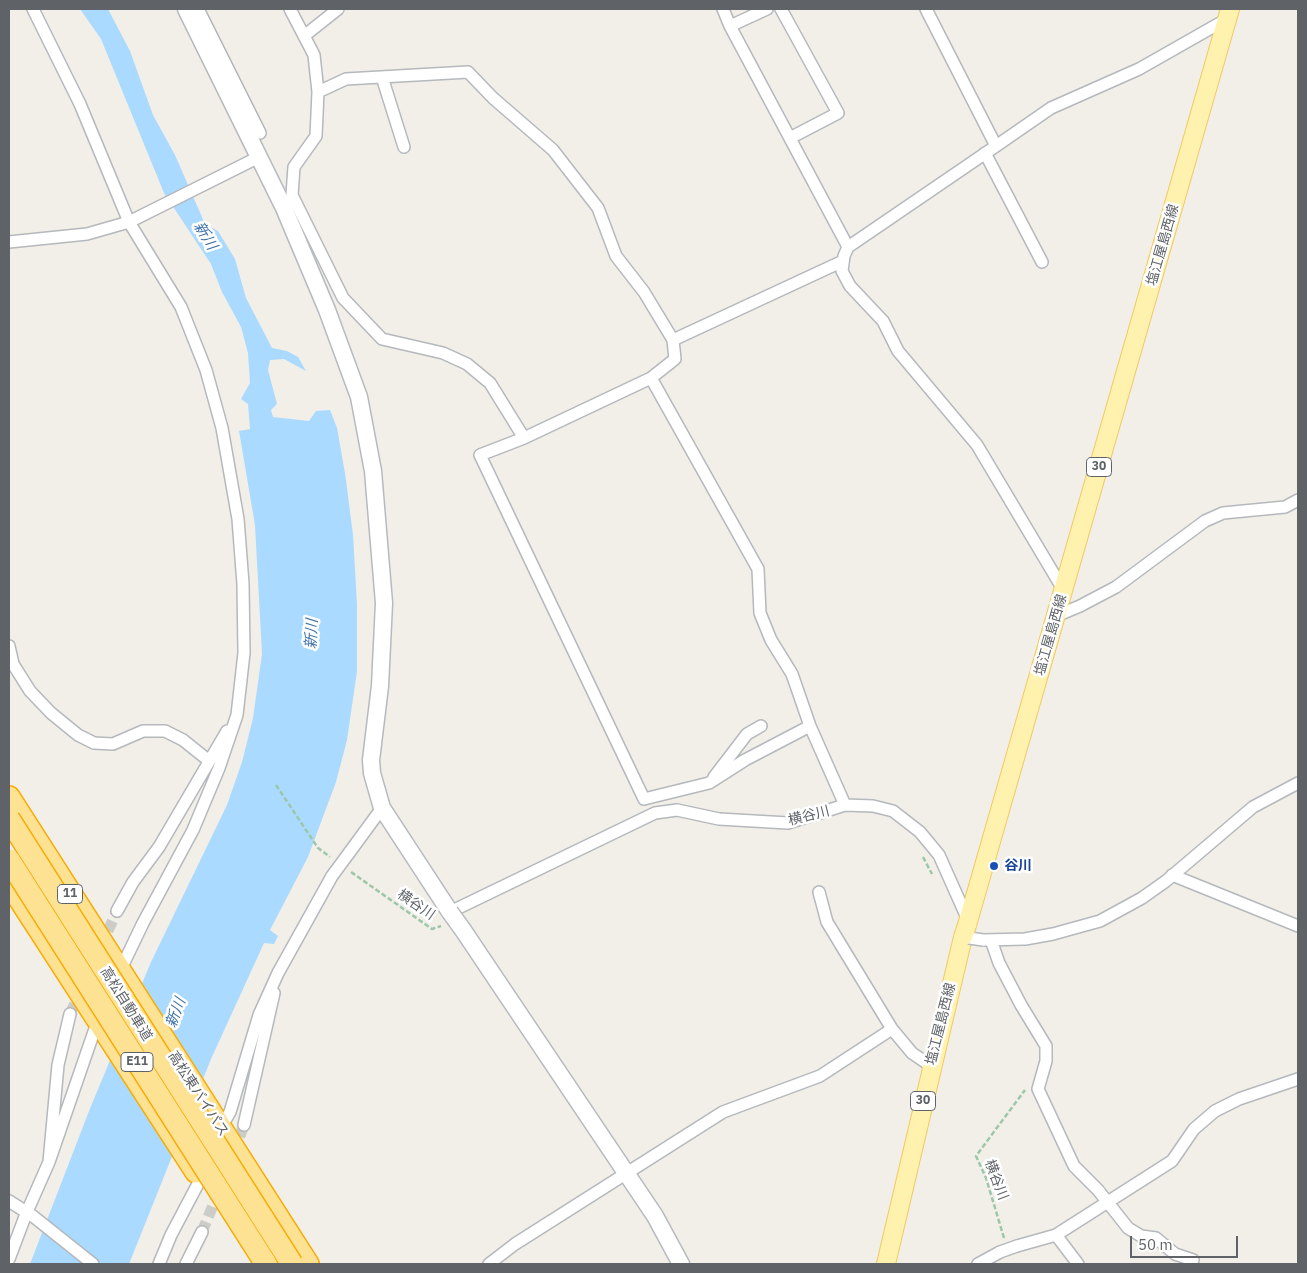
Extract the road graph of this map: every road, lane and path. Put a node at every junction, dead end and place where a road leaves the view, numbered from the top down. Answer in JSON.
{"nodes":[{"id":1,"x":33,"y":9,"type":"edge"},
{"id":2,"x":186,"y":9,"type":"edge"},
{"id":3,"x":198,"y":9,"type":"edge"},
{"id":4,"x":290,"y":9,"type":"edge"},
{"id":5,"x":338,"y":9,"type":"edge"},
{"id":6,"x":723,"y":9,"type":"edge"},
{"id":7,"x":767,"y":9,"type":"edge"},
{"id":8,"x":781,"y":9,"type":"edge"},
{"id":9,"x":926,"y":9,"type":"edge"},
{"id":10,"x":1229,"y":14,"type":"edge"},
{"id":11,"x":730,"y":26,"type":"junction"},
{"id":12,"x":304,"y":36,"type":"junction"},
{"id":13,"x":382,"y":77,"type":"junction"},
{"id":14,"x":318,"y":92,"type":"junction"},
{"id":15,"x":260,"y":133,"type":"dead end"},
{"id":16,"x":790,"y":138,"type":"junction"},
{"id":17,"x":996,"y":146,"type":"junction"},
{"id":18,"x":404,"y":147,"type":"dead end"},
{"id":19,"x":985,"y":153,"type":"junction"},
{"id":20,"x":254,"y":159,"type":"junction"},
{"id":21,"x":134,"y":220,"type":"junction"},
{"id":22,"x":9,"y":242,"type":"edge"},
{"id":23,"x":848,"y":246,"type":"junction"},
{"id":24,"x":843,"y":261,"type":"junction"},
{"id":25,"x":1042,"y":262,"type":"dead end"},
{"id":26,"x":674,"y":340,"type":"junction"},
{"id":27,"x":651,"y":378,"type":"junction"},
{"id":28,"x":524,"y":438,"type":"junction"},
{"id":29,"x":1298,"y":500,"type":"edge"},
{"id":30,"x":1064,"y":591,"type":"junction"},
{"id":31,"x":1056,"y":616,"type":"junction"},
{"id":32,"x":9,"y":646,"type":"edge"},
{"id":33,"x":237,"y":715,"type":"junction"},
{"id":34,"x":761,"y":726,"type":"dead end"},
{"id":35,"x":810,"y":726,"type":"junction"},
{"id":36,"x":208,"y":760,"type":"junction"},
{"id":37,"x":709,"y":783,"type":"junction"},
{"id":38,"x":1298,"y":783,"type":"edge"},
{"id":39,"x":276,"y":785,"type":"dead end"},
{"id":40,"x":9,"y":797,"type":"edge"},
{"id":41,"x":845,"y":805,"type":"junction"},
{"id":42,"x":382,"y":808,"type":"junction"},
{"id":43,"x":654,"y":813,"type":"junction"},
{"id":44,"x":9,"y":819,"type":"edge"},
{"id":45,"x":923,"y":857,"type":"dead end"},
{"id":46,"x":332,"y":858,"type":"dead end"},
{"id":47,"x":9,"y":860,"type":"edge"},
{"id":48,"x":345,"y":868,"type":"dead end"},
{"id":49,"x":1172,"y":875,"type":"junction"},
{"id":50,"x":936,"y":881,"type":"dead end"},
{"id":51,"x":9,"y":883,"type":"edge"},
{"id":52,"x":819,"y":892,"type":"dead end"},
{"id":53,"x":117,"y":911,"type":"tunnel mouth"},
{"id":54,"x":446,"y":919,"type":"junction"},
{"id":55,"x":1298,"y":926,"type":"edge"},
{"id":56,"x":966,"y":927,"type":"junction"},
{"id":57,"x":987,"y":940,"type":"junction"},
{"id":58,"x":120,"y":973,"type":"junction"},
{"id":59,"x":278,"y":973,"type":"junction"},
{"id":60,"x":70,"y":1014,"type":"tunnel mouth"},
{"id":61,"x":102,"y":1028,"type":"junction"},
{"id":62,"x":892,"y":1029,"type":"junction"},
{"id":63,"x":931,"y":1066,"type":"junction"},
{"id":64,"x":1298,"y":1079,"type":"edge"},
{"id":65,"x":1026,"y":1088,"type":"dead end"},
{"id":66,"x":217,"y":1125,"type":"junction"},
{"id":67,"x":244,"y":1125,"type":"tunnel mouth"},
{"id":68,"x":48,"y":1162,"type":"junction"},
{"id":69,"x":196,"y":1172,"type":"junction"},
{"id":70,"x":627,"y":1174,"type":"junction"},
{"id":71,"x":9,"y":1200,"type":"edge"},
{"id":72,"x":1109,"y":1202,"type":"junction"},
{"id":73,"x":30,"y":1216,"type":"junction"},
{"id":74,"x":202,"y":1232,"type":"tunnel mouth"},
{"id":75,"x":1056,"y":1235,"type":"junction"},
{"id":76,"x":1002,"y":1248,"type":"junction"},
{"id":77,"x":9,"y":1259,"type":"edge"},
{"id":78,"x":1193,"y":1260,"type":"dead end"},
{"id":79,"x":93,"y":1264,"type":"edge"},
{"id":80,"x":159,"y":1264,"type":"edge"},
{"id":81,"x":186,"y":1264,"type":"edge"},
{"id":82,"x":257,"y":1264,"type":"edge"},
{"id":83,"x":266,"y":1264,"type":"edge"},
{"id":84,"x":292,"y":1264,"type":"edge"},
{"id":85,"x":308,"y":1264,"type":"edge"},
{"id":86,"x":489,"y":1264,"type":"edge"},
{"id":87,"x":680,"y":1264,"type":"edge"},
{"id":88,"x":886,"y":1264,"type":"edge"},
{"id":89,"x":978,"y":1264,"type":"edge"},
{"id":90,"x":1078,"y":1264,"type":"edge"}],
"edges":[{"from":1,"to":21,"type":"street"},
{"from":2,"to":20,"type":"street"},
{"from":3,"to":15,"type":"street"},
{"from":4,"to":12,"type":"street"},
{"from":5,"to":12,"type":"street"},
{"from":6,"to":11,"type":"street"},
{"from":7,"to":11,"type":"street"},
{"from":8,"to":16,"type":"street"},
{"from":9,"to":17,"type":"street"},
{"from":10,"to":17,"type":"street"},
{"from":10,"to":30,"type":"main road","name":"塩江屋島西線","number":"30"},
{"from":11,"to":16,"type":"street"},
{"from":12,"to":14,"type":"street"},
{"from":13,"to":14,"type":"street"},
{"from":13,"to":18,"type":"street"},
{"from":13,"to":26,"type":"street"},
{"from":14,"to":28,"type":"street"},
{"from":16,"to":23,"type":"street"},
{"from":17,"to":19,"type":"street"},
{"from":19,"to":23,"type":"street"},
{"from":19,"to":25,"type":"street"},
{"from":20,"to":21,"type":"street"},
{"from":20,"to":42,"type":"street"},
{"from":21,"to":22,"type":"street"},
{"from":21,"to":33,"type":"street"},
{"from":23,"to":24,"type":"street"},
{"from":24,"to":26,"type":"street"},
{"from":24,"to":30,"type":"street"},
{"from":26,"to":27,"type":"street"},
{"from":27,"to":28,"type":"street"},
{"from":27,"to":35,"type":"street"},
{"from":28,"to":37,"type":"street"},
{"from":29,"to":31,"type":"street"},
{"from":30,"to":31,"type":"main road","name":"塩江屋島西線","number":"30"},
{"from":31,"to":56,"type":"main road","name":"塩江屋島西線","number":"30"},
{"from":32,"to":36,"type":"street"},
{"from":33,"to":36,"type":"street"},
{"from":33,"to":58,"type":"street"},
{"from":34,"to":37,"type":"street"},
{"from":35,"to":37,"type":"street"},
{"from":35,"to":41,"type":"street"},
{"from":36,"to":53,"type":"street"},
{"from":37,"to":43,"type":"street"},
{"from":38,"to":49,"type":"street"},
{"from":39,"to":46,"type":"path"},
{"from":40,"to":58,"type":"highway","name":"高松東バイパス","number":"11"},
{"from":41,"to":43,"type":"street"},
{"from":41,"to":56,"type":"street"},
{"from":42,"to":54,"type":"street"},
{"from":42,"to":59,"type":"street","bridge":true},
{"from":43,"to":54,"type":"street"},
{"from":44,"to":84,"type":"highway","name":"高松自動車道","number":"E11","bridge":true},
{"from":45,"to":50,"type":"path"},
{"from":47,"to":83,"type":"highway","name":"高松自動車道","number":"E11","bridge":true},
{"from":48,"to":54,"type":"path","name":"横谷川"},
{"from":49,"to":55,"type":"street"},
{"from":49,"to":57,"type":"street"},
{"from":51,"to":61,"type":"highway"},
{"from":52,"to":62,"type":"street"},
{"from":54,"to":70,"type":"street","bridge":true},
{"from":56,"to":57,"type":"street","bridge":true},
{"from":56,"to":63,"type":"main road","name":"塩江屋島西線","number":"30"},
{"from":57,"to":72,"type":"street"},
{"from":58,"to":61,"type":"street"},
{"from":58,"to":66,"type":"highway","name":"高松東バイパス","number":"11"},
{"from":59,"to":66,"type":"street"},
{"from":59,"to":67,"type":"street"},
{"from":60,"to":68,"type":"street"},
{"from":61,"to":68,"type":"street"},
{"from":61,"to":69,"type":"highway"},
{"from":62,"to":63,"type":"street"},
{"from":62,"to":70,"type":"street"},
{"from":63,"to":88,"type":"main road","name":"塩江屋島西線","number":"30"},
{"from":64,"to":72,"type":"street"},
{"from":65,"to":76,"type":"path","name":"横谷川"},
{"from":66,"to":85,"type":"highway","name":"高松東バイパス","number":"11"},
{"from":68,"to":73,"type":"street"},
{"from":69,"to":80,"type":"street"},
{"from":69,"to":82,"type":"highway"},
{"from":70,"to":86,"type":"street"},
{"from":70,"to":87,"type":"street"},
{"from":71,"to":73,"type":"street"},
{"from":72,"to":75,"type":"street"},
{"from":72,"to":78,"type":"street"},
{"from":73,"to":77,"type":"street"},
{"from":73,"to":79,"type":"street"},
{"from":74,"to":81,"type":"street"},
{"from":75,"to":76,"type":"street","bridge":true},
{"from":75,"to":90,"type":"street"},
{"from":76,"to":89,"type":"street"}]}
